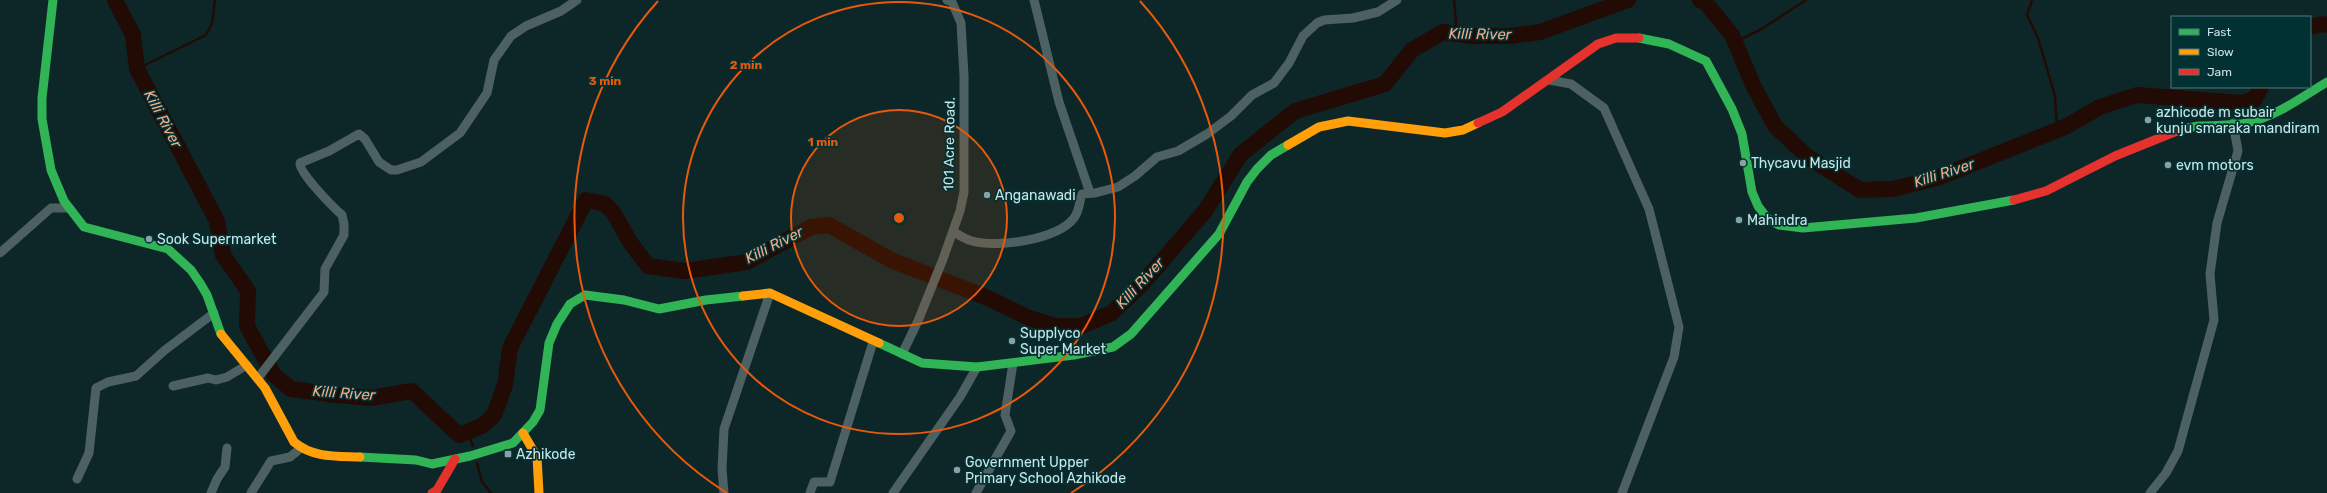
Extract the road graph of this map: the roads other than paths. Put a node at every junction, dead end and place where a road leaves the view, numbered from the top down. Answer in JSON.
{"nodes":[{"id":1,"x":53,"y":0,"type":"edge"},
{"id":2,"x":577,"y":0,"type":"edge"},
{"id":3,"x":1034,"y":0,"type":"edge"},
{"id":4,"x":1397,"y":0,"type":"edge"},
{"id":5,"x":951,"y":1,"type":"edge"},
{"id":6,"x":1550,"y":80,"type":"junction"},
{"id":7,"x":2327,"y":82,"type":"edge"},
{"id":8,"x":2233,"y":124,"type":"junction"},
{"id":9,"x":1090,"y":193,"type":"junction"},
{"id":10,"x":68,"y":208,"type":"junction"},
{"id":11,"x":953,"y":230,"type":"junction"},
{"id":12,"x":0,"y":253,"type":"edge"},
{"id":13,"x":770,"y":293,"type":"junction"},
{"id":14,"x":214,"y":313,"type":"junction"},
{"id":15,"x":873,"y":342,"type":"junction"},
{"id":16,"x":902,"y":354,"type":"junction"},
{"id":17,"x":1013,"y":363,"type":"junction"},
{"id":18,"x":247,"y":365,"type":"junction"},
{"id":19,"x":977,"y":367,"type":"junction"},
{"id":20,"x":261,"y":375,"type":"junction"},
{"id":21,"x":173,"y":386,"type":"dead end"},
{"id":22,"x":524,"y":433,"type":"junction"},
{"id":23,"x":227,"y":448,"type":"dead end"},
{"id":24,"x":301,"y":448,"type":"junction"},
{"id":25,"x":455,"y":459,"type":"junction"},
{"id":26,"x":77,"y":479,"type":"dead end"},
{"id":27,"x":211,"y":493,"type":"edge"},
{"id":28,"x":251,"y":493,"type":"edge"},
{"id":29,"x":432,"y":493,"type":"edge"},
{"id":30,"x":539,"y":493,"type":"edge"},
{"id":31,"x":724,"y":493,"type":"edge"},
{"id":32,"x":810,"y":493,"type":"edge"},
{"id":33,"x":893,"y":493,"type":"edge"},
{"id":34,"x":976,"y":493,"type":"edge"},
{"id":35,"x":1622,"y":493,"type":"edge"},
{"id":36,"x":2150,"y":493,"type":"edge"}],
"edges":[{"from":1,"to":10,"type":"main road"},
{"from":2,"to":20,"type":"street"},
{"from":3,"to":9,"type":"street"},
{"from":4,"to":9,"type":"street"},
{"from":5,"to":11,"type":"street","name":"101 Acre Road."},
{"from":6,"to":8,"type":"main road"},
{"from":6,"to":17,"type":"main road"},
{"from":6,"to":35,"type":"street"},
{"from":7,"to":8,"type":"main road"},
{"from":8,"to":36,"type":"street"},
{"from":9,"to":11,"type":"street"},
{"from":10,"to":12,"type":"street"},
{"from":10,"to":14,"type":"main road"},
{"from":11,"to":16,"type":"street","name":"101 Acre Road."},
{"from":13,"to":15,"type":"main road"},
{"from":13,"to":22,"type":"main road"},
{"from":13,"to":31,"type":"street"},
{"from":14,"to":18,"type":"main road"},
{"from":14,"to":26,"type":"street"},
{"from":15,"to":16,"type":"main road"},
{"from":15,"to":32,"type":"street"},
{"from":16,"to":19,"type":"main road"},
{"from":17,"to":19,"type":"main road"},
{"from":17,"to":34,"type":"street"},
{"from":18,"to":20,"type":"main road"},
{"from":18,"to":21,"type":"street"},
{"from":19,"to":33,"type":"street"},
{"from":20,"to":24,"type":"main road"},
{"from":22,"to":25,"type":"main road"},
{"from":22,"to":30,"type":"main road"},
{"from":23,"to":27,"type":"street"},
{"from":24,"to":25,"type":"main road"},
{"from":24,"to":28,"type":"street"},
{"from":25,"to":29,"type":"main road"}]}
